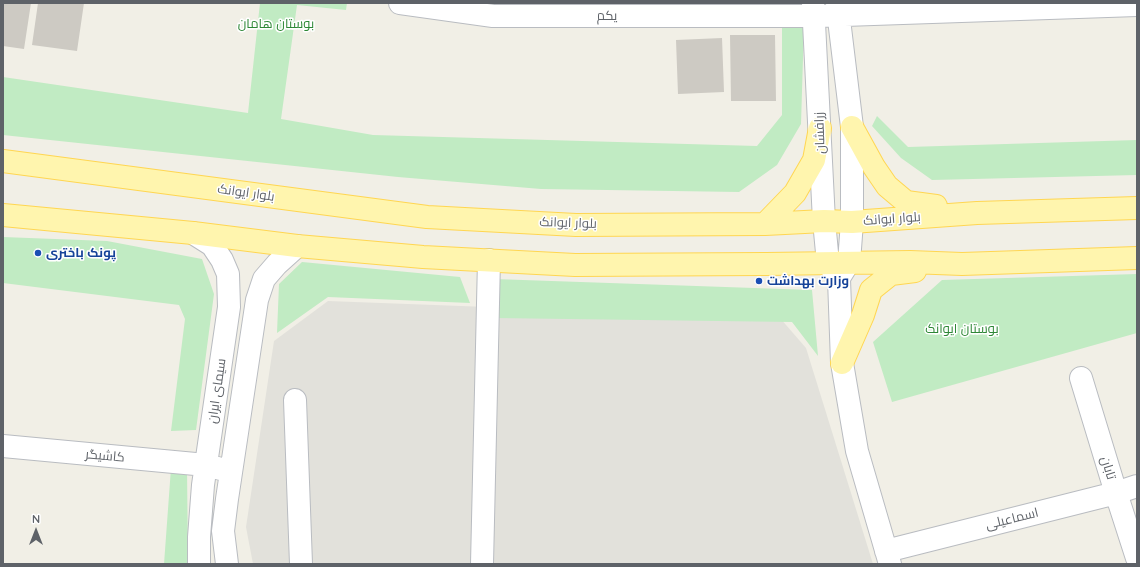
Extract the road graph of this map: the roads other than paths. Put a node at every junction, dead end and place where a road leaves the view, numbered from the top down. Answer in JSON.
{"nodes":[{"id":1,"x":400,"y":3,"type":"edge"},
{"id":2,"x":1137,"y":5,"type":"edge"},
{"id":3,"x":838,"y":8,"type":"edge"},
{"id":4,"x":814,"y":9,"type":"edge"},
{"id":5,"x":852,"y":127,"type":"junction"},
{"id":6,"x":820,"y":128,"type":"junction"},
{"id":7,"x":3,"y":161,"type":"edge"},
{"id":8,"x":1137,"y":208,"type":"edge"},
{"id":9,"x":977,"y":213,"type":"junction"},
{"id":10,"x":3,"y":215,"type":"edge"},
{"id":11,"x":824,"y":221,"type":"junction"},
{"id":12,"x":852,"y":222,"type":"junction"},
{"id":13,"x":765,"y":224,"type":"junction"},
{"id":14,"x":193,"y":233,"type":"junction"},
{"id":15,"x":297,"y":246,"type":"junction"},
{"id":16,"x":1137,"y":258,"type":"edge"},
{"id":17,"x":489,"y":260,"type":"junction"},
{"id":18,"x":962,"y":264,"type":"junction"},
{"id":19,"x":839,"y":268,"type":"junction"},
{"id":20,"x":842,"y":363,"type":"junction"},
{"id":21,"x":1081,"y":378,"type":"dead end"},
{"id":22,"x":295,"y":400,"type":"dead end"},
{"id":23,"x":3,"y":446,"type":"edge"},
{"id":24,"x":206,"y":465,"type":"junction"},
{"id":25,"x":230,"y":471,"type":"junction"},
{"id":26,"x":1137,"y":486,"type":"edge"},
{"id":27,"x":1116,"y":493,"type":"junction"},
{"id":28,"x":888,"y":557,"type":"edge"},
{"id":29,"x":1137,"y":558,"type":"edge"},
{"id":30,"x":199,"y":564,"type":"edge"},
{"id":31,"x":227,"y":564,"type":"edge"},
{"id":32,"x":301,"y":564,"type":"edge"},
{"id":33,"x":482,"y":564,"type":"edge"}],
"edges":[{"from":1,"to":4,"type":"street","name":"یکم"},
{"from":2,"to":3,"type":"street","name":"یکم"},
{"from":3,"to":4,"type":"street","name":"یکم"},
{"from":3,"to":5,"type":"street"},
{"from":4,"to":6,"type":"street","name":"زرافشان"},
{"from":5,"to":9,"type":"main road"},
{"from":5,"to":12,"type":"street"},
{"from":6,"to":11,"type":"street","name":"زرافشان"},
{"from":6,"to":13,"type":"main road"},
{"from":7,"to":13,"type":"main road","name":"بلوار ایوانک"},
{"from":8,"to":9,"type":"main road","name":"بلوار ایوانک"},
{"from":9,"to":12,"type":"main road","name":"بلوار ایوانک"},
{"from":10,"to":14,"type":"main road"},
{"from":11,"to":12,"type":"main road","name":"بلوار ایوانک"},
{"from":11,"to":13,"type":"main road","name":"بلوار ایوانک"},
{"from":11,"to":19,"type":"street","name":"زرافشان"},
{"from":12,"to":19,"type":"street"},
{"from":14,"to":15,"type":"main road"},
{"from":14,"to":24,"type":"street","name":"سیمای ایران"},
{"from":15,"to":17,"type":"main road"},
{"from":15,"to":25,"type":"street","name":"سیمای ایران"},
{"from":16,"to":18,"type":"main road"},
{"from":17,"to":19,"type":"main road"},
{"from":17,"to":33,"type":"street"},
{"from":18,"to":19,"type":"main road"},
{"from":18,"to":20,"type":"main road"},
{"from":19,"to":20,"type":"street"},
{"from":20,"to":28,"type":"street"},
{"from":21,"to":27,"type":"street","name":"تابان"},
{"from":22,"to":32,"type":"street"},
{"from":23,"to":24,"type":"street","name":"کاشیگر"},
{"from":24,"to":25,"type":"street","name":"کاشیگر"},
{"from":24,"to":30,"type":"street","name":"سیمای ایران"},
{"from":25,"to":31,"type":"street","name":"سیمای ایران"},
{"from":26,"to":27,"type":"street","name":"اسماعیلی"},
{"from":27,"to":28,"type":"street","name":"اسماعیلی"},
{"from":27,"to":29,"type":"street","name":"تابان"}]}
